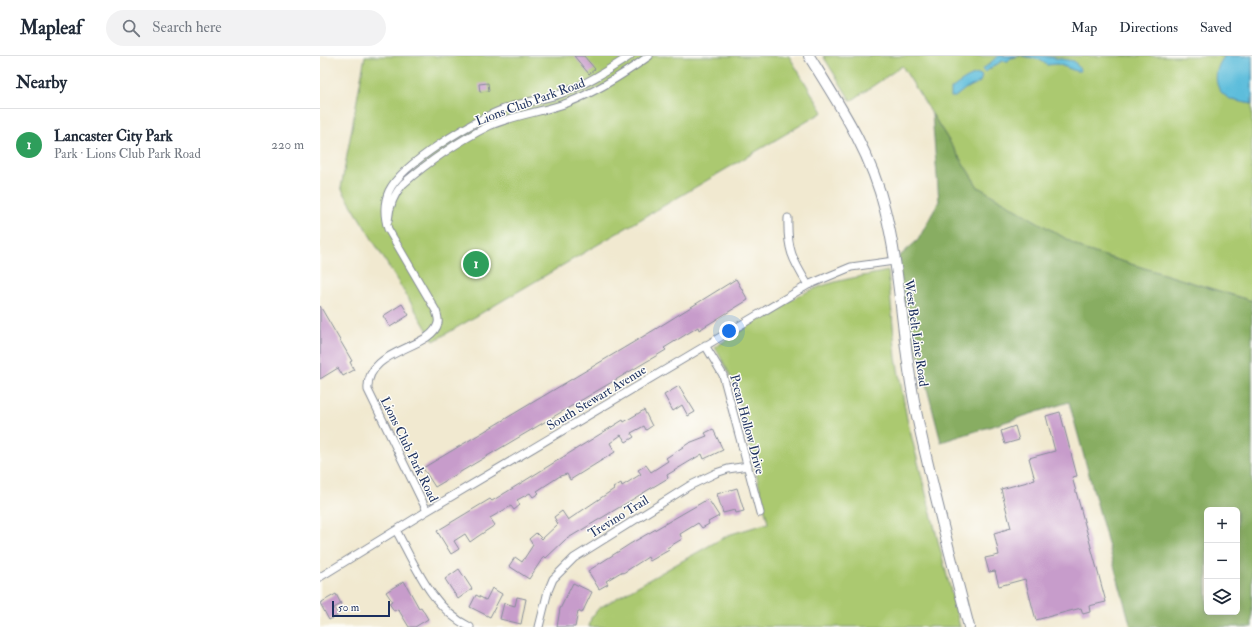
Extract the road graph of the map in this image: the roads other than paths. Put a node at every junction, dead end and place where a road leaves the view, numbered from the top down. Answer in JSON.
{"nodes":[{"id":1,"x":630,"y":56,"type":"edge"},
{"id":2,"x":649,"y":56,"type":"edge"},
{"id":3,"x":809,"y":56,"type":"edge"},
{"id":4,"x":582,"y":84,"type":"junction"},
{"id":5,"x":588,"y":93,"type":"junction"},
{"id":6,"x":788,"y":218,"type":"dead end"},
{"id":7,"x":388,"y":229,"type":"junction"},
{"id":8,"x":894,"y":262,"type":"junction"},
{"id":9,"x":808,"y":285,"type":"junction"},
{"id":10,"x":705,"y":346,"type":"junction"},
{"id":11,"x":748,"y":466,"type":"junction"},
{"id":12,"x":427,"y":511,"type":"junction"},
{"id":13,"x":760,"y":513,"type":"dead end"},
{"id":14,"x":396,"y":530,"type":"junction"},
{"id":15,"x":320,"y":577,"type":"edge"},
{"id":16,"x":470,"y":627,"type":"edge"},
{"id":17,"x":539,"y":627,"type":"edge"},
{"id":18,"x":969,"y":627,"type":"edge"}],
"edges":[{"from":1,"to":4,"type":"street","name":"Lions Club Park Road"},
{"from":2,"to":5,"type":"street","name":"Lions Club Park Road"},
{"from":3,"to":8,"type":"main road","name":"West Belt Line Road"},
{"from":4,"to":5,"type":"street"},
{"from":4,"to":7,"type":"street","name":"Lions Club Park Road"},
{"from":5,"to":7,"type":"street","name":"Lions Club Park Road"},
{"from":6,"to":9,"type":"street"},
{"from":7,"to":12,"type":"street","name":"Lions Club Park Road"},
{"from":8,"to":9,"type":"street","name":"South Stewart Avenue"},
{"from":8,"to":18,"type":"main road","name":"West Belt Line Road"},
{"from":9,"to":10,"type":"street","name":"South Stewart Avenue"},
{"from":10,"to":11,"type":"street","name":"Pecan Hollow Drive"},
{"from":10,"to":12,"type":"street","name":"South Stewart Avenue"},
{"from":11,"to":13,"type":"street","name":"Pecan Hollow Drive"},
{"from":11,"to":17,"type":"street","name":"Trevino Trail"},
{"from":12,"to":14,"type":"street","name":"South Stewart Avenue"},
{"from":14,"to":15,"type":"street","name":"South Stewart Avenue"},
{"from":14,"to":16,"type":"street"}]}
